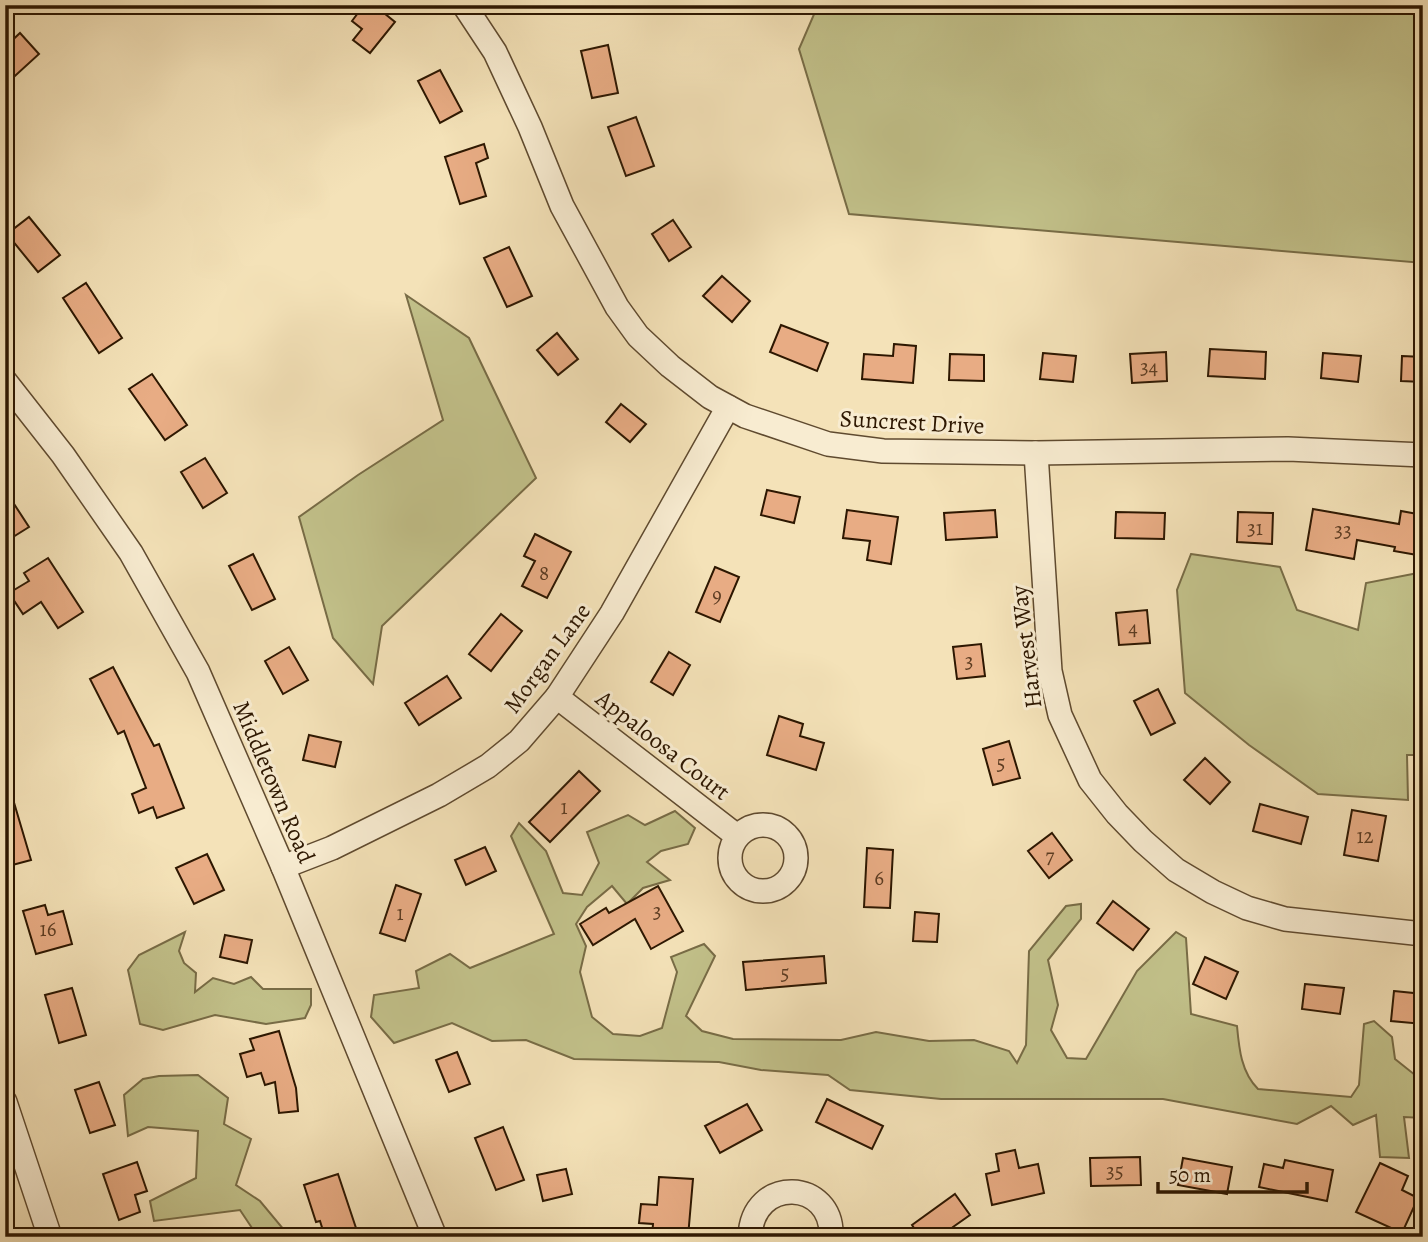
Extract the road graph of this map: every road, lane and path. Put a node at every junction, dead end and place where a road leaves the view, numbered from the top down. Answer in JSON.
{"nodes":[{"id":1,"x":464,"y":5,"type":"edge"},
{"id":2,"x":5,"y":381,"type":"edge"},
{"id":3,"x":728,"y":407,"type":"junction"},
{"id":4,"x":1036,"y":453,"type":"junction"},
{"id":5,"x":1423,"y":455,"type":"edge"},
{"id":6,"x":557,"y":697,"type":"junction"},
{"id":7,"x":737,"y":836,"type":"dead end"},
{"id":8,"x":283,"y":867,"type":"junction"},
{"id":9,"x":1423,"y":934,"type":"edge"},
{"id":10,"x":6,"y":1110,"type":"edge"},
{"id":11,"x":50,"y":1237,"type":"edge"},
{"id":12,"x":435,"y":1237,"type":"edge"},
{"id":13,"x":750,"y":1237,"type":"edge"},
{"id":14,"x":831,"y":1237,"type":"edge"}],
"edges":[{"from":1,"to":3,"type":"street","name":"Suncrest Drive"},
{"from":2,"to":8,"type":"street","name":"Middletown Road"},
{"from":3,"to":4,"type":"street","name":"Suncrest Drive"},
{"from":3,"to":6,"type":"street","name":"Morgan Lane"},
{"from":4,"to":5,"type":"street","name":"Suncrest Drive"},
{"from":4,"to":9,"type":"street","name":"Harvest Way"},
{"from":6,"to":7,"type":"street","name":"Appaloosa Court"},
{"from":6,"to":8,"type":"street","name":"Morgan Lane"},
{"from":8,"to":12,"type":"street","name":"Middletown Road"},
{"from":10,"to":11,"type":"street"},
{"from":13,"to":14,"type":"street"}]}
